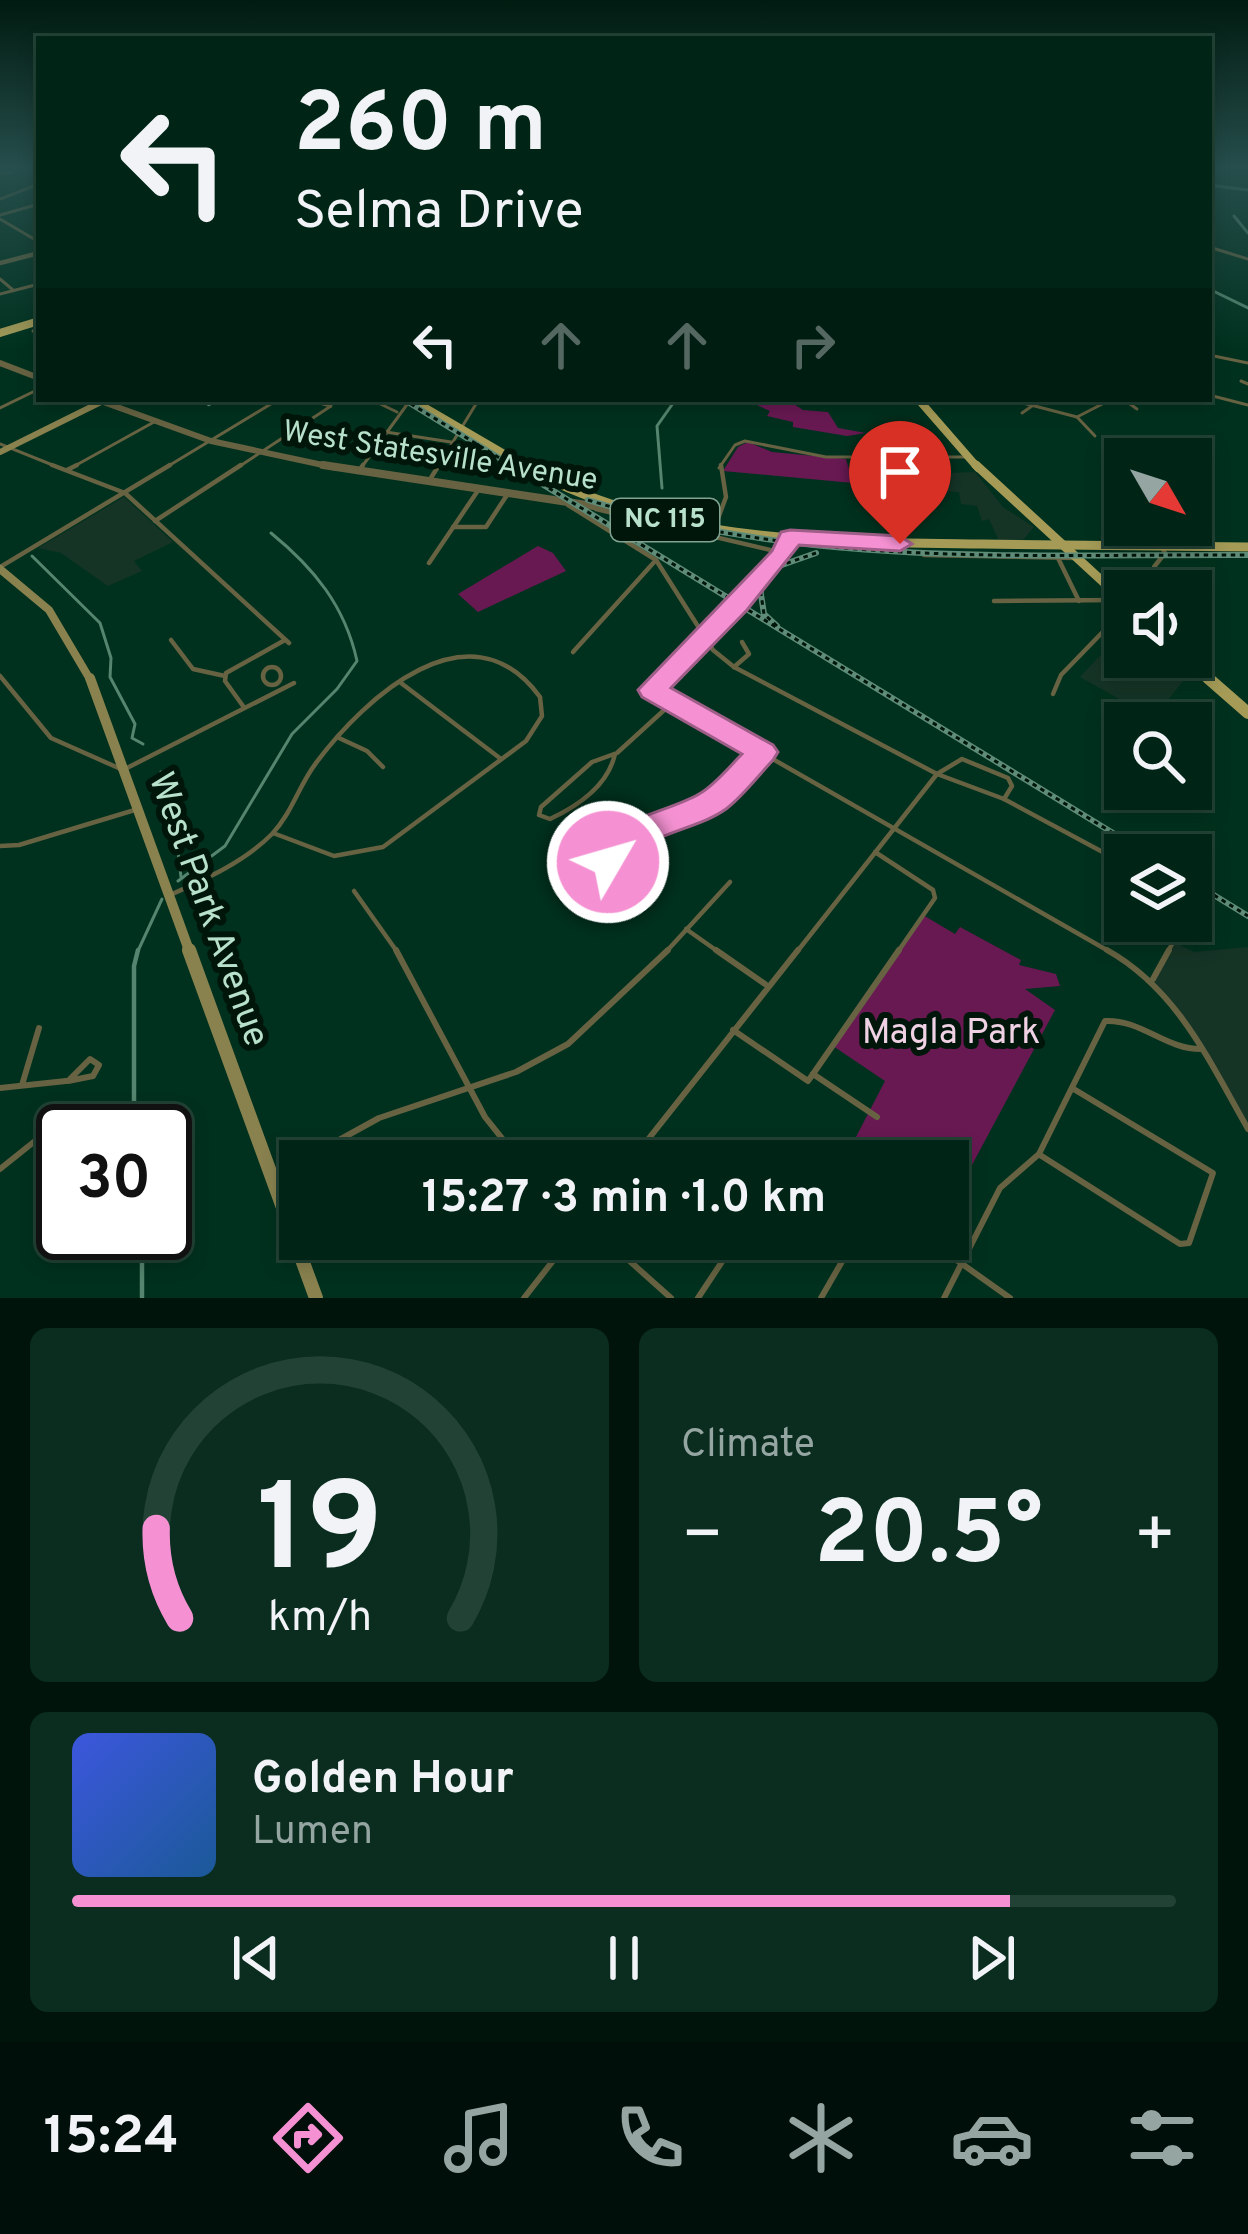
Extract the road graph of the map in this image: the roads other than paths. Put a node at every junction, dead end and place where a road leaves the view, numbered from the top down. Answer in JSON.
{"nodes":[{"id":1,"x":1212,"y":249,"type":"edge"},
{"id":2,"x":36,"y":254,"type":"edge"},
{"id":3,"x":1248,"y":259,"type":"edge"},
{"id":4,"x":0,"y":262,"type":"edge"},
{"id":5,"x":0,"y":278,"type":"edge"},
{"id":6,"x":36,"y":285,"type":"edge"},
{"id":7,"x":13,"y":290,"type":"junction"},
{"id":8,"x":0,"y":294,"type":"edge"},
{"id":9,"x":36,"y":322,"type":"edge"},
{"id":10,"x":0,"y":333,"type":"edge"},
{"id":11,"x":1212,"y":356,"type":"edge"},
{"id":12,"x":0,"y":363,"type":"edge"},
{"id":13,"x":1248,"y":364,"type":"edge"},
{"id":14,"x":36,"y":376,"type":"edge"},
{"id":15,"x":1241,"y":381,"type":"dead end"},
{"id":16,"x":1248,"y":384,"type":"edge"},
{"id":17,"x":36,"y":390,"type":"edge"},
{"id":18,"x":1212,"y":396,"type":"edge"},
{"id":19,"x":97,"y":402,"type":"edge"},
{"id":20,"x":106,"y":402,"type":"edge"},
{"id":21,"x":274,"y":402,"type":"edge"},
{"id":22,"x":317,"y":402,"type":"edge"},
{"id":23,"x":376,"y":402,"type":"edge"},
{"id":24,"x":409,"y":402,"type":"edge"},
{"id":25,"x":416,"y":402,"type":"edge"},
{"id":26,"x":477,"y":402,"type":"edge"},
{"id":27,"x":920,"y":402,"type":"edge"},
{"id":28,"x":1018,"y":402,"type":"edge"},
{"id":29,"x":1106,"y":402,"type":"edge"},
{"id":30,"x":1128,"y":402,"type":"edge"},
{"id":31,"x":1248,"y":405,"type":"edge"},
{"id":32,"x":1032,"y":406,"type":"junction"},
{"id":33,"x":0,"y":408,"type":"edge"},
{"id":34,"x":1138,"y":409,"type":"dead end"},
{"id":35,"x":400,"y":413,"type":"junction"},
{"id":36,"x":1022,"y":413,"type":"dead end"},
{"id":37,"x":1077,"y":417,"type":"junction"},
{"id":38,"x":154,"y":422,"type":"junction"},
{"id":39,"x":460,"y":430,"type":"junction"},
{"id":40,"x":386,"y":432,"type":"junction"},
{"id":41,"x":1095,"y":436,"type":"dead end"},
{"id":42,"x":211,"y":441,"type":"junction"},
{"id":43,"x":453,"y":442,"type":"junction"},
{"id":44,"x":3,"y":448,"type":"edge"},
{"id":45,"x":261,"y":452,"type":"junction"},
{"id":46,"x":967,"y":457,"type":"junction"},
{"id":47,"x":67,"y":470,"type":"junction"},
{"id":48,"x":358,"y":472,"type":"junction"},
{"id":49,"x":429,"y":482,"type":"junction"},
{"id":50,"x":478,"y":489,"type":"junction"},
{"id":51,"x":125,"y":493,"type":"junction"},
{"id":52,"x":508,"y":494,"type":"junction"},
{"id":53,"x":563,"y":502,"type":"junction"},
{"id":54,"x":591,"y":506,"type":"junction"},
{"id":55,"x":634,"y":512,"type":"junction"},
{"id":56,"x":155,"y":521,"type":"junction"},
{"id":57,"x":453,"y":527,"type":"junction"},
{"id":58,"x":714,"y":530,"type":"junction"},
{"id":59,"x":790,"y":537,"type":"junction"},
{"id":60,"x":1060,"y":544,"type":"junction"},
{"id":61,"x":1104,"y":545,"type":"edge"},
{"id":62,"x":1161,"y":546,"type":"joint"},
{"id":63,"x":1248,"y":548,"type":"edge"},
{"id":64,"x":784,"y":553,"type":"junction"},
{"id":65,"x":924,"y":555,"type":"dead end"},
{"id":66,"x":1058,"y":558,"type":"junction"},
{"id":67,"x":1076,"y":558,"type":"junction"},
{"id":68,"x":656,"y":560,"type":"junction"},
{"id":69,"x":429,"y":563,"type":"dead end"},
{"id":70,"x":1154,"y":567,"type":"dead end"},
{"id":71,"x":0,"y":568,"type":"edge"},
{"id":72,"x":1104,"y":584,"type":"edge"},
{"id":73,"x":994,"y":601,"type":"dead end"},
{"id":74,"x":1079,"y":602,"type":"junction"},
{"id":75,"x":1104,"y":603,"type":"edge"},
{"id":76,"x":1104,"y":626,"type":"edge"},
{"id":77,"x":705,"y":639,"type":"junction"},
{"id":78,"x":171,"y":640,"type":"dead end"},
{"id":79,"x":742,"y":641,"type":"dead end"},
{"id":80,"x":574,"y":652,"type":"dead end"},
{"id":81,"x":734,"y":667,"type":"junction"},
{"id":82,"x":0,"y":676,"type":"edge"},
{"id":83,"x":225,"y":676,"type":"junction"},
{"id":84,"x":1209,"y":678,"type":"edge"},
{"id":85,"x":278,"y":681,"type":"dead end"},
{"id":86,"x":400,"y":682,"type":"junction"},
{"id":87,"x":294,"y":683,"type":"dead end"},
{"id":88,"x":285,"y":688,"type":"junction"},
{"id":89,"x":1053,"y":694,"type":"dead end"},
{"id":90,"x":673,"y":702,"type":"junction"},
{"id":91,"x":243,"y":706,"type":"junction"},
{"id":92,"x":1248,"y":713,"type":"edge"},
{"id":93,"x":339,"y":738,"type":"junction"},
{"id":94,"x":753,"y":747,"type":"junction"},
{"id":95,"x":763,"y":752,"type":"junction"},
{"id":96,"x":615,"y":754,"type":"junction"},
{"id":97,"x":501,"y":759,"type":"junction"},
{"id":98,"x":596,"y":760,"type":"junction"},
{"id":99,"x":383,"y":767,"type":"dead end"},
{"id":100,"x":746,"y":769,"type":"junction"},
{"id":101,"x":123,"y":770,"type":"junction"},
{"id":102,"x":611,"y":772,"type":"junction"},
{"id":103,"x":937,"y":774,"type":"junction"},
{"id":104,"x":1004,"y":799,"type":"junction"},
{"id":105,"x":138,"y":809,"type":"junction"},
{"id":106,"x":895,"y":827,"type":"junction"},
{"id":107,"x":273,"y":833,"type":"junction"},
{"id":108,"x":0,"y":846,"type":"edge"},
{"id":109,"x":874,"y":852,"type":"junction"},
{"id":110,"x":1104,"y":853,"type":"edge"},
{"id":111,"x":607,"y":855,"type":"junction"},
{"id":112,"x":730,"y":882,"type":"dead end"},
{"id":113,"x":354,"y":891,"type":"dead end"},
{"id":114,"x":170,"y":895,"type":"junction"},
{"id":115,"x":686,"y":929,"type":"junction"},
{"id":116,"x":1173,"y":942,"type":"edge"},
{"id":117,"x":1152,"y":980,"type":"junction"},
{"id":118,"x":767,"y":986,"type":"junction"},
{"id":119,"x":39,"y":1028,"type":"dead end"},
{"id":120,"x":733,"y":1030,"type":"junction"},
{"id":121,"x":1202,"y":1049,"type":"junction"},
{"id":122,"x":813,"y":1074,"type":"junction"},
{"id":123,"x":68,"y":1081,"type":"junction"},
{"id":124,"x":22,"y":1085,"type":"junction"},
{"id":125,"x":469,"y":1087,"type":"junction"},
{"id":126,"x":0,"y":1088,"type":"edge"},
{"id":127,"x":1072,"y":1088,"type":"junction"},
{"id":128,"x":877,"y":1117,"type":"dead end"},
{"id":129,"x":1248,"y":1129,"type":"edge"},
{"id":130,"x":36,"y":1140,"type":"edge"},
{"id":131,"x":339,"y":1140,"type":"edge"},
{"id":132,"x":502,"y":1140,"type":"edge"},
{"id":133,"x":647,"y":1140,"type":"edge"},
{"id":134,"x":1040,"y":1154,"type":"junction"},
{"id":135,"x":0,"y":1169,"type":"edge"},
{"id":136,"x":279,"y":1173,"type":"edge"},
{"id":137,"x":272,"y":1177,"type":"junction"},
{"id":138,"x":554,"y":1260,"type":"edge"},
{"id":139,"x":628,"y":1260,"type":"edge"},
{"id":140,"x":723,"y":1260,"type":"edge"},
{"id":141,"x":843,"y":1260,"type":"edge"},
{"id":142,"x":956,"y":1260,"type":"edge"},
{"id":143,"x":962,"y":1264,"type":"junction"},
{"id":144,"x":316,"y":1298,"type":"edge"},
{"id":145,"x":524,"y":1298,"type":"edge"},
{"id":146,"x":671,"y":1298,"type":"edge"},
{"id":147,"x":698,"y":1298,"type":"edge"},
{"id":148,"x":821,"y":1298,"type":"edge"},
{"id":149,"x":944,"y":1298,"type":"edge"},
{"id":150,"x":1010,"y":1298,"type":"edge"}],
"edges":[{"from":1,"to":3,"type":"street"},
{"from":2,"to":4,"type":"street"},
{"from":5,"to":7,"type":"street"},
{"from":6,"to":7,"type":"street"},
{"from":7,"to":8,"type":"street"},
{"from":9,"to":10,"type":"main road"},
{"from":11,"to":13,"type":"street"},
{"from":12,"to":14,"type":"street"},
{"from":15,"to":16,"type":"street"},
{"from":17,"to":33,"type":"street"},
{"from":18,"to":31,"type":"street"},
{"from":19,"to":44,"type":"main road"},
{"from":20,"to":38,"type":"street","name":"West Statesville Avenue"},
{"from":21,"to":42,"type":"street"},
{"from":22,"to":45,"type":"street"},
{"from":23,"to":35,"type":"street"},
{"from":24,"to":35,"type":"street"},
{"from":25,"to":39,"type":"main road","number":"NC 115"},
{"from":26,"to":39,"type":"street"},
{"from":27,"to":46,"type":"main road"},
{"from":28,"to":32,"type":"street"},
{"from":29,"to":37,"type":"street"},
{"from":30,"to":34,"type":"street"},
{"from":32,"to":36,"type":"street"},
{"from":32,"to":37,"type":"street"},
{"from":35,"to":40,"type":"street"},
{"from":37,"to":41,"type":"street"},
{"from":38,"to":42,"type":"street","name":"West Statesville Avenue"},
{"from":38,"to":47,"type":"street"},
{"from":39,"to":43,"type":"street"},
{"from":39,"to":55,"type":"main road","number":"NC 115"},
{"from":40,"to":43,"type":"street"},
{"from":40,"to":48,"type":"street"},
{"from":42,"to":45,"type":"street","name":"West Statesville Avenue"},
{"from":42,"to":51,"type":"street"},
{"from":43,"to":49,"type":"street"},
{"from":44,"to":47,"type":"street"},
{"from":45,"to":48,"type":"street","name":"West Statesville Avenue"},
{"from":45,"to":56,"type":"street"},
{"from":46,"to":58,"type":"street"},
{"from":46,"to":60,"type":"main road"},
{"from":47,"to":51,"type":"street"},
{"from":48,"to":49,"type":"street","name":"West Statesville Avenue"},
{"from":49,"to":50,"type":"street","name":"West Statesville Avenue"},
{"from":50,"to":52,"type":"street","name":"West Statesville Avenue"},
{"from":50,"to":57,"type":"street"},
{"from":51,"to":56,"type":"street"},
{"from":51,"to":71,"type":"street"},
{"from":52,"to":53,"type":"street","name":"West Statesville Avenue"},
{"from":52,"to":57,"type":"street"},
{"from":53,"to":54,"type":"street","name":"West Statesville Avenue"},
{"from":53,"to":68,"type":"street"},
{"from":54,"to":55,"type":"street","name":"West Statesville Avenue"},
{"from":54,"to":64,"type":"street"},
{"from":55,"to":58,"type":"main road","number":"NC 115"},
{"from":56,"to":83,"type":"street"},
{"from":57,"to":69,"type":"street"},
{"from":58,"to":59,"type":"main road","number":"NC 115"},
{"from":59,"to":60,"type":"main road","number":"NC 115"},
{"from":59,"to":64,"type":"street"},
{"from":60,"to":61,"type":"main road","number":"NC 115"},
{"from":60,"to":67,"type":"main road"},
{"from":62,"to":63,"type":"main road","number":"NC 115"},
{"from":62,"to":70,"type":"street"},
{"from":64,"to":77,"type":"street"},
{"from":65,"to":66,"type":"street"},
{"from":66,"to":67,"type":"street"},
{"from":66,"to":74,"type":"street"},
{"from":67,"to":72,"type":"main road"},
{"from":68,"to":77,"type":"street"},
{"from":68,"to":80,"type":"street"},
{"from":71,"to":101,"type":"main road","name":"West Park Avenue"},
{"from":73,"to":74,"type":"street"},
{"from":74,"to":75,"type":"street"},
{"from":76,"to":89,"type":"street"},
{"from":77,"to":81,"type":"street"},
{"from":77,"to":90,"type":"street"},
{"from":78,"to":83,"type":"street"},
{"from":79,"to":81,"type":"street"},
{"from":81,"to":103,"type":"street"},
{"from":82,"to":101,"type":"street"},
{"from":83,"to":91,"type":"street"},
{"from":84,"to":92,"type":"main road"},
{"from":85,"to":88,"type":"street"},
{"from":86,"to":93,"type":"street"},
{"from":86,"to":97,"type":"street"},
{"from":86,"to":97,"type":"street"},
{"from":87,"to":88,"type":"street"},
{"from":88,"to":91,"type":"street"},
{"from":90,"to":94,"type":"street"},
{"from":90,"to":96,"type":"street"},
{"from":91,"to":101,"type":"street"},
{"from":93,"to":99,"type":"street"},
{"from":93,"to":107,"type":"street"},
{"from":94,"to":95,"type":"street"},
{"from":94,"to":100,"type":"street"},
{"from":95,"to":100,"type":"street"},
{"from":95,"to":106,"type":"street"},
{"from":96,"to":98,"type":"street"},
{"from":96,"to":102,"type":"street"},
{"from":97,"to":107,"type":"street"},
{"from":98,"to":102,"type":"street"},
{"from":98,"to":102,"type":"street"},
{"from":100,"to":111,"type":"street"},
{"from":101,"to":105,"type":"main road","name":"West Park Avenue"},
{"from":103,"to":104,"type":"street"},
{"from":103,"to":104,"type":"street"},
{"from":103,"to":106,"type":"street"},
{"from":104,"to":110,"type":"street"},
{"from":105,"to":108,"type":"street"},
{"from":105,"to":114,"type":"main road","name":"West Park Avenue"},
{"from":106,"to":109,"type":"street"},
{"from":106,"to":117,"type":"street"},
{"from":107,"to":114,"type":"street"},
{"from":109,"to":118,"type":"street"},
{"from":109,"to":122,"type":"street"},
{"from":111,"to":111,"type":"street"},
{"from":112,"to":115,"type":"street"},
{"from":113,"to":125,"type":"street"},
{"from":114,"to":137,"type":"main road","name":"West Park Avenue"},
{"from":115,"to":118,"type":"street"},
{"from":115,"to":125,"type":"street"},
{"from":116,"to":117,"type":"street"},
{"from":117,"to":121,"type":"street"},
{"from":118,"to":120,"type":"street"},
{"from":119,"to":124,"type":"street"},
{"from":120,"to":122,"type":"street"},
{"from":120,"to":133,"type":"street"},
{"from":121,"to":127,"type":"street"},
{"from":121,"to":129,"type":"street"},
{"from":122,"to":128,"type":"street"},
{"from":123,"to":123,"type":"street"},
{"from":123,"to":124,"type":"street"},
{"from":124,"to":126,"type":"street"},
{"from":125,"to":131,"type":"street"},
{"from":125,"to":132,"type":"street"},
{"from":127,"to":134,"type":"street"},
{"from":127,"to":134,"type":"street"},
{"from":130,"to":135,"type":"street"},
{"from":134,"to":143,"type":"street"},
{"from":136,"to":137,"type":"street"},
{"from":137,"to":144,"type":"main road","name":"West Park Avenue"},
{"from":138,"to":145,"type":"street"},
{"from":139,"to":146,"type":"street"},
{"from":140,"to":147,"type":"street"},
{"from":141,"to":148,"type":"street"},
{"from":142,"to":143,"type":"street"},
{"from":143,"to":149,"type":"street"},
{"from":143,"to":150,"type":"street"}]}
